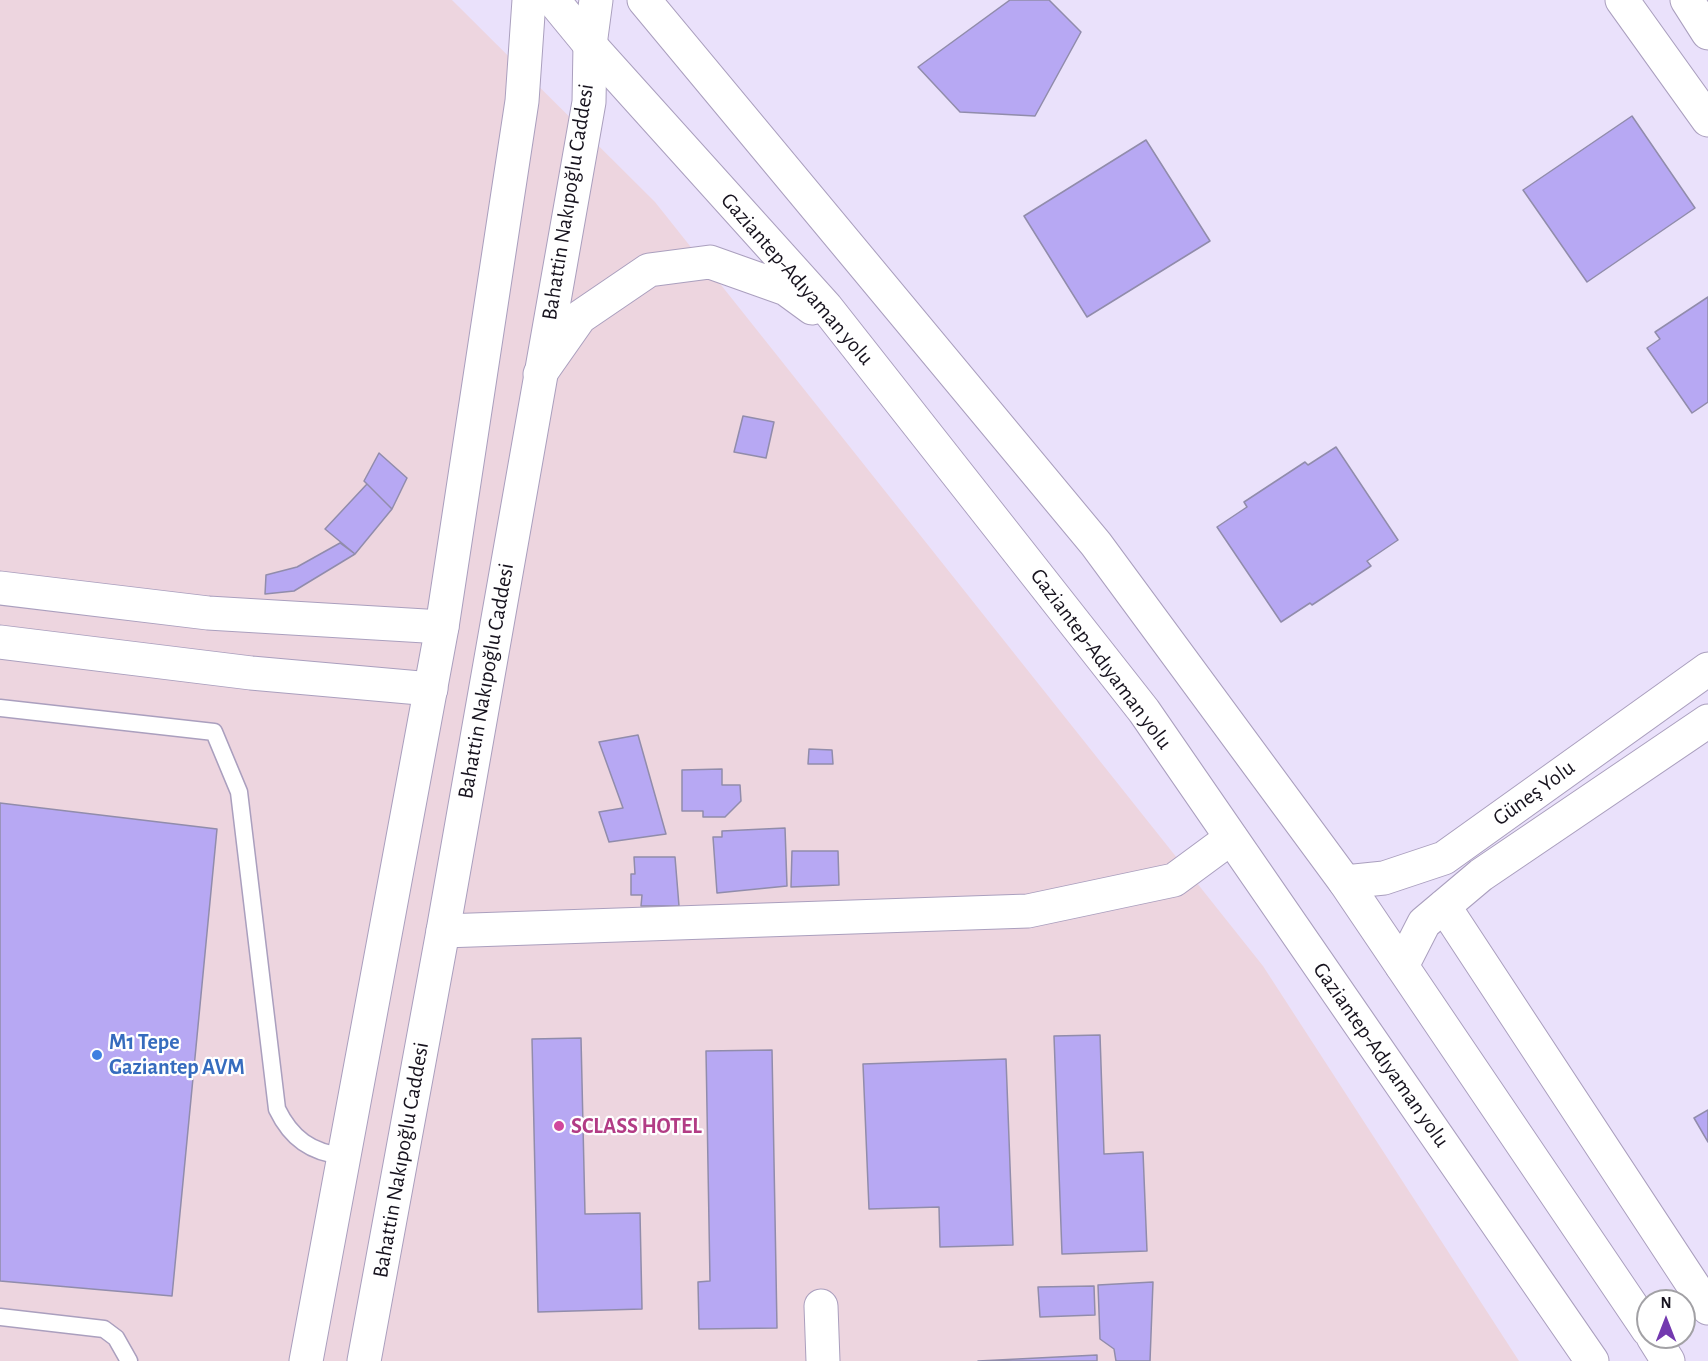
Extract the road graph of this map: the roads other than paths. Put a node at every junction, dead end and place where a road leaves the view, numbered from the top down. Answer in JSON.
{"nodes":[{"id":1,"x":529,"y":0,"type":"edge"},
{"id":2,"x":553,"y":0,"type":"edge"},
{"id":3,"x":596,"y":0,"type":"edge"},
{"id":4,"x":644,"y":0,"type":"edge"},
{"id":5,"x":1622,"y":0,"type":"edge"},
{"id":6,"x":1687,"y":0,"type":"edge"},
{"id":7,"x":1708,"y":33,"type":"edge"},
{"id":8,"x":590,"y":45,"type":"junction"},
{"id":9,"x":1708,"y":120,"type":"edge"},
{"id":10,"x":850,"y":338,"type":"junction"},
{"id":11,"x":540,"y":374,"type":"junction"},
{"id":12,"x":0,"y":588,"type":"edge"},
{"id":13,"x":442,"y":627,"type":"junction"},
{"id":14,"x":0,"y":642,"type":"edge"},
{"id":15,"x":1708,"y":669,"type":"edge"},
{"id":16,"x":431,"y":689,"type":"junction"},
{"id":17,"x":0,"y":708,"type":"edge"},
{"id":18,"x":1708,"y":721,"type":"edge"},
{"id":19,"x":1231,"y":838,"type":"junction"},
{"id":20,"x":1345,"y":882,"type":"junction"},
{"id":21,"x":1444,"y":906,"type":"junction"},
{"id":22,"x":442,"y":931,"type":"junction"},
{"id":23,"x":1402,"y":966,"type":"junction"},
{"id":24,"x":344,"y":1156,"type":"junction"},
{"id":25,"x":821,"y":1306,"type":"dead end"},
{"id":26,"x":1708,"y":1308,"type":"edge"},
{"id":27,"x":1636,"y":1312,"type":"edge"},
{"id":28,"x":0,"y":1317,"type":"edge"},
{"id":29,"x":129,"y":1361,"type":"edge"},
{"id":30,"x":306,"y":1361,"type":"edge"},
{"id":31,"x":364,"y":1361,"type":"edge"},
{"id":32,"x":822,"y":1361,"type":"edge"},
{"id":33,"x":1592,"y":1361,"type":"edge"}],
"edges":[{"from":1,"to":13,"type":"main road"},
{"from":2,"to":8,"type":"main road","name":"Gaziantep-Adıyaman yolu"},
{"from":3,"to":8,"type":"main road","name":"Bahattin Nakıpoğlu Caddesi"},
{"from":4,"to":20,"type":"main road"},
{"from":5,"to":9,"type":"main road"},
{"from":6,"to":7,"type":"main road"},
{"from":8,"to":10,"type":"main road","name":"Gaziantep-Adıyaman yolu"},
{"from":8,"to":11,"type":"main road","name":"Bahattin Nakıpoğlu Caddesi"},
{"from":10,"to":11,"type":"main road"},
{"from":10,"to":19,"type":"main road","name":"Gaziantep-Adıyaman yolu"},
{"from":11,"to":22,"type":"main road","name":"Bahattin Nakıpoğlu Caddesi"},
{"from":12,"to":13,"type":"main road"},
{"from":13,"to":16,"type":"main road"},
{"from":14,"to":16,"type":"main road"},
{"from":15,"to":20,"type":"main road","name":"Güneş Yolu"},
{"from":16,"to":24,"type":"main road"},
{"from":17,"to":24,"type":"lane"},
{"from":18,"to":21,"type":"main road","name":"Güneş Yolu"},
{"from":19,"to":22,"type":"main road"},
{"from":19,"to":33,"type":"main road","name":"Gaziantep-Adıyaman yolu"},
{"from":20,"to":23,"type":"main road"},
{"from":21,"to":23,"type":"main road","name":"Güneş Yolu"},
{"from":21,"to":26,"type":"main road"},
{"from":22,"to":31,"type":"main road","name":"Bahattin Nakıpoğlu Caddesi"},
{"from":23,"to":27,"type":"main road"},
{"from":24,"to":30,"type":"main road"},
{"from":25,"to":32,"type":"main road"},
{"from":28,"to":29,"type":"lane"}]}
